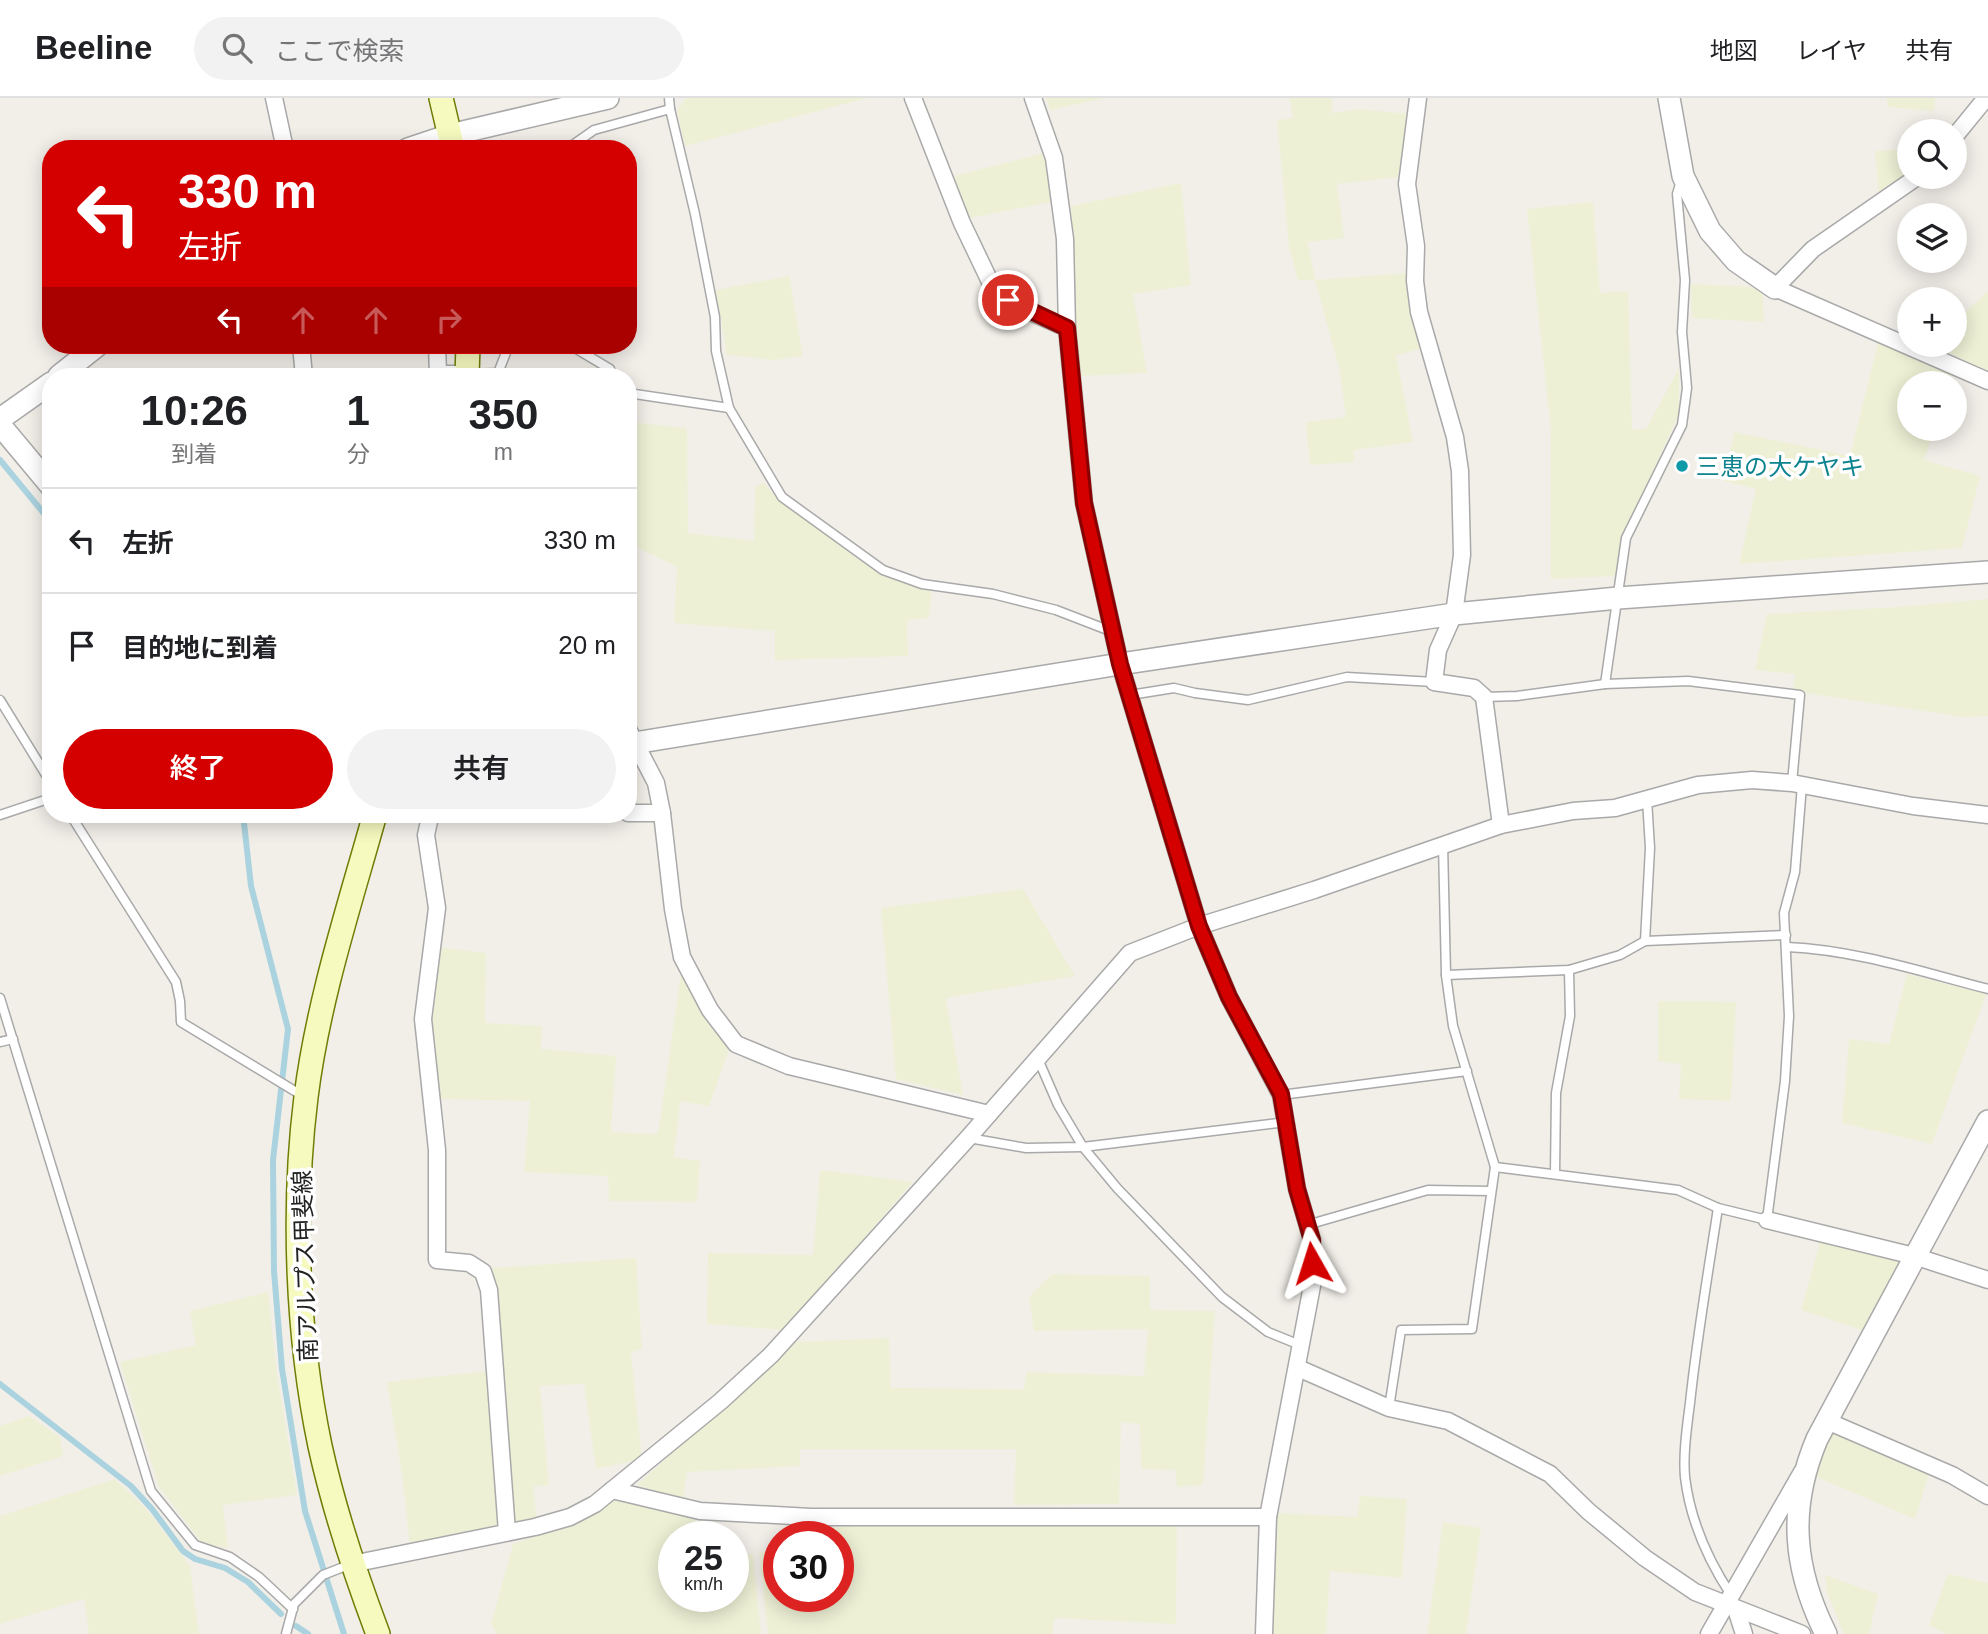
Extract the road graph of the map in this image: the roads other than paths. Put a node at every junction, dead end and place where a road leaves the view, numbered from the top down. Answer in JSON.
{"nodes":[{"id":1,"x":274,"y":98,"type":"edge"},
{"id":2,"x":441,"y":98,"type":"edge"},
{"id":3,"x":608,"y":98,"type":"edge"},
{"id":4,"x":669,"y":98,"type":"edge"},
{"id":5,"x":913,"y":98,"type":"edge"},
{"id":6,"x":1033,"y":98,"type":"edge"},
{"id":7,"x":1418,"y":98,"type":"edge"},
{"id":8,"x":1669,"y":98,"type":"edge"},
{"id":9,"x":1986,"y":98,"type":"edge"},
{"id":10,"x":670,"y":109,"type":"junction"},
{"id":11,"x":1967,"y":121,"type":"edge"},
{"id":12,"x":283,"y":140,"type":"edge"},
{"id":13,"x":452,"y":140,"type":"edge"},
{"id":14,"x":459,"y":140,"type":"edge"},
{"id":15,"x":580,"y":140,"type":"edge"},
{"id":16,"x":1683,"y":176,"type":"junction"},
{"id":17,"x":1900,"y":189,"type":"edge"},
{"id":18,"x":1775,"y":288,"type":"junction"},
{"id":19,"x":1067,"y":328,"type":"junction"},
{"id":20,"x":87,"y":354,"type":"edge"},
{"id":21,"x":585,"y":354,"type":"edge"},
{"id":22,"x":69,"y":368,"type":"edge"},
{"id":23,"x":608,"y":368,"type":"edge"},
{"id":24,"x":1988,"y":381,"type":"edge"},
{"id":25,"x":42,"y":389,"type":"edge"},
{"id":26,"x":637,"y":394,"type":"edge"},
{"id":27,"x":729,"y":408,"type":"junction"},
{"id":28,"x":0,"y":419,"type":"edge"},
{"id":29,"x":0,"y":425,"type":"edge"},
{"id":30,"x":42,"y":475,"type":"edge"},
{"id":31,"x":1988,"y":572,"type":"edge"},
{"id":32,"x":1618,"y":598,"type":"junction"},
{"id":33,"x":1454,"y":614,"type":"junction"},
{"id":34,"x":1113,"y":632,"type":"junction"},
{"id":35,"x":1120,"y":664,"type":"junction"},
{"id":36,"x":1434,"y":682,"type":"junction"},
{"id":37,"x":1605,"y":684,"type":"junction"},
{"id":38,"x":1129,"y":695,"type":"junction"},
{"id":39,"x":1484,"y":697,"type":"junction"},
{"id":40,"x":0,"y":700,"type":"edge"},
{"id":41,"x":637,"y":738,"type":"edge"},
{"id":42,"x":637,"y":751,"type":"edge"},
{"id":43,"x":42,"y":768,"type":"edge"},
{"id":44,"x":1797,"y":784,"type":"junction"},
{"id":45,"x":1647,"y":799,"type":"junction"},
{"id":46,"x":42,"y":801,"type":"edge"},
{"id":47,"x":637,"y":813,"type":"edge"},
{"id":48,"x":662,"y":813,"type":"junction"},
{"id":49,"x":0,"y":815,"type":"edge"},
{"id":50,"x":1988,"y":815,"type":"edge"},
{"id":51,"x":76,"y":823,"type":"edge"},
{"id":52,"x":373,"y":823,"type":"edge"},
{"id":53,"x":429,"y":823,"type":"edge"},
{"id":54,"x":1501,"y":825,"type":"junction"},
{"id":55,"x":1443,"y":844,"type":"junction"},
{"id":56,"x":1199,"y":926,"type":"junction"},
{"id":57,"x":1786,"y":935,"type":"junction"},
{"id":58,"x":1645,"y":941,"type":"junction"},
{"id":59,"x":1787,"y":947,"type":"junction"},
{"id":60,"x":1569,"y":970,"type":"junction"},
{"id":61,"x":1446,"y":975,"type":"junction"},
{"id":62,"x":1988,"y":989,"type":"edge"},
{"id":63,"x":0,"y":998,"type":"edge"},
{"id":64,"x":13,"y":1039,"type":"junction"},
{"id":65,"x":0,"y":1042,"type":"edge"},
{"id":66,"x":1038,"y":1059,"type":"junction"},
{"id":67,"x":1467,"y":1071,"type":"junction"},
{"id":68,"x":1281,"y":1094,"type":"junction"},
{"id":69,"x":306,"y":1098,"type":"junction"},
{"id":70,"x":989,"y":1114,"type":"junction"},
{"id":71,"x":1988,"y":1121,"type":"edge"},
{"id":72,"x":1286,"y":1122,"type":"junction"},
{"id":73,"x":968,"y":1138,"type":"junction"},
{"id":74,"x":1083,"y":1147,"type":"junction"},
{"id":75,"x":1495,"y":1167,"type":"junction"},
{"id":76,"x":1555,"y":1174,"type":"junction"},
{"id":77,"x":1491,"y":1191,"type":"junction"},
{"id":78,"x":1718,"y":1208,"type":"junction"},
{"id":79,"x":1767,"y":1220,"type":"junction"},
{"id":80,"x":1307,"y":1225,"type":"junction"},
{"id":81,"x":1914,"y":1256,"type":"junction"},
{"id":82,"x":1988,"y":1280,"type":"edge"},
{"id":83,"x":1300,"y":1345,"type":"junction"},
{"id":84,"x":1298,"y":1368,"type":"junction"},
{"id":85,"x":1389,"y":1408,"type":"junction"},
{"id":86,"x":1827,"y":1420,"type":"junction"},
{"id":87,"x":1806,"y":1464,"type":"junction"},
{"id":88,"x":612,"y":1490,"type":"junction"},
{"id":89,"x":1988,"y":1496,"type":"edge"},
{"id":90,"x":1268,"y":1517,"type":"junction"},
{"id":91,"x":507,"y":1532,"type":"junction"},
{"id":92,"x":352,"y":1564,"type":"junction"},
{"id":93,"x":1731,"y":1603,"type":"junction"},
{"id":94,"x":293,"y":1609,"type":"junction"},
{"id":95,"x":286,"y":1634,"type":"edge"},
{"id":96,"x":378,"y":1634,"type":"edge"},
{"id":97,"x":1264,"y":1634,"type":"edge"},
{"id":98,"x":1709,"y":1634,"type":"edge"},
{"id":99,"x":1744,"y":1634,"type":"edge"},
{"id":100,"x":1802,"y":1634,"type":"edge"},
{"id":101,"x":1826,"y":1634,"type":"edge"}],
"edges":[{"from":1,"to":12,"type":"street"},
{"from":2,"to":13,"type":"main road"},
{"from":3,"to":14,"type":"street"},
{"from":4,"to":10,"type":"lane"},
{"from":5,"to":19,"type":"street"},
{"from":6,"to":19,"type":"street"},
{"from":7,"to":33,"type":"street"},
{"from":8,"to":16,"type":"street"},
{"from":9,"to":11,"type":"street"},
{"from":10,"to":15,"type":"lane"},
{"from":10,"to":27,"type":"lane"},
{"from":16,"to":18,"type":"street"},
{"from":16,"to":32,"type":"lane"},
{"from":17,"to":18,"type":"street"},
{"from":18,"to":24,"type":"street"},
{"from":19,"to":34,"type":"street"},
{"from":20,"to":22,"type":"street"},
{"from":21,"to":23,"type":"lane"},
{"from":25,"to":28,"type":"street"},
{"from":26,"to":27,"type":"lane"},
{"from":27,"to":34,"type":"lane"},
{"from":29,"to":30,"type":"street"},
{"from":31,"to":32,"type":"street"},
{"from":32,"to":33,"type":"street"},
{"from":32,"to":37,"type":"lane"},
{"from":33,"to":35,"type":"street"},
{"from":33,"to":36,"type":"street"},
{"from":34,"to":35,"type":"street"},
{"from":35,"to":38,"type":"street"},
{"from":35,"to":41,"type":"street"},
{"from":36,"to":38,"type":"lane"},
{"from":36,"to":39,"type":"street"},
{"from":37,"to":39,"type":"lane"},
{"from":37,"to":44,"type":"lane"},
{"from":38,"to":56,"type":"street"},
{"from":39,"to":54,"type":"street"},
{"from":40,"to":43,"type":"lane"},
{"from":42,"to":48,"type":"street"},
{"from":44,"to":45,"type":"street"},
{"from":44,"to":50,"type":"street"},
{"from":44,"to":57,"type":"lane"},
{"from":45,"to":54,"type":"street"},
{"from":45,"to":58,"type":"lane"},
{"from":46,"to":49,"type":"lane"},
{"from":47,"to":48,"type":"street"},
{"from":48,"to":70,"type":"street"},
{"from":51,"to":69,"type":"lane"},
{"from":52,"to":69,"type":"main road","name":"南アルプス甲斐線"},
{"from":53,"to":91,"type":"street"},
{"from":54,"to":55,"type":"street"},
{"from":55,"to":56,"type":"street"},
{"from":55,"to":61,"type":"lane"},
{"from":56,"to":66,"type":"street"},
{"from":56,"to":68,"type":"street"},
{"from":57,"to":58,"type":"lane"},
{"from":57,"to":59,"type":"lane"},
{"from":58,"to":60,"type":"lane"},
{"from":59,"to":62,"type":"lane"},
{"from":59,"to":79,"type":"lane"},
{"from":60,"to":61,"type":"lane"},
{"from":60,"to":76,"type":"lane"},
{"from":61,"to":67,"type":"lane"},
{"from":63,"to":64,"type":"lane"},
{"from":64,"to":65,"type":"lane"},
{"from":64,"to":94,"type":"lane"},
{"from":66,"to":70,"type":"street"},
{"from":66,"to":74,"type":"lane"},
{"from":67,"to":68,"type":"lane"},
{"from":67,"to":75,"type":"lane"},
{"from":68,"to":72,"type":"street"},
{"from":69,"to":92,"type":"main road","name":"南アルプス甲斐線"},
{"from":70,"to":73,"type":"street"},
{"from":71,"to":81,"type":"street"},
{"from":72,"to":74,"type":"lane"},
{"from":72,"to":80,"type":"street"},
{"from":73,"to":74,"type":"lane"},
{"from":73,"to":88,"type":"street"},
{"from":74,"to":83,"type":"lane"},
{"from":75,"to":76,"type":"lane"},
{"from":75,"to":77,"type":"lane"},
{"from":76,"to":78,"type":"lane"},
{"from":77,"to":80,"type":"lane"},
{"from":77,"to":85,"type":"lane"},
{"from":78,"to":79,"type":"lane"},
{"from":78,"to":93,"type":"lane"},
{"from":79,"to":81,"type":"street"},
{"from":80,"to":83,"type":"street"},
{"from":81,"to":82,"type":"street"},
{"from":81,"to":86,"type":"street"},
{"from":83,"to":84,"type":"street"},
{"from":84,"to":85,"type":"street"},
{"from":84,"to":90,"type":"street"},
{"from":85,"to":93,"type":"street"},
{"from":86,"to":87,"type":"street"},
{"from":86,"to":89,"type":"street"},
{"from":87,"to":93,"type":"street"},
{"from":87,"to":101,"type":"street"},
{"from":88,"to":90,"type":"street"},
{"from":88,"to":91,"type":"street"},
{"from":90,"to":97,"type":"street"},
{"from":91,"to":92,"type":"street"},
{"from":92,"to":94,"type":"lane"},
{"from":92,"to":96,"type":"main road","name":"南アルプス甲斐線"},
{"from":93,"to":98,"type":"street"},
{"from":93,"to":99,"type":"street"},
{"from":93,"to":100,"type":"street"},
{"from":94,"to":95,"type":"lane"}]}
